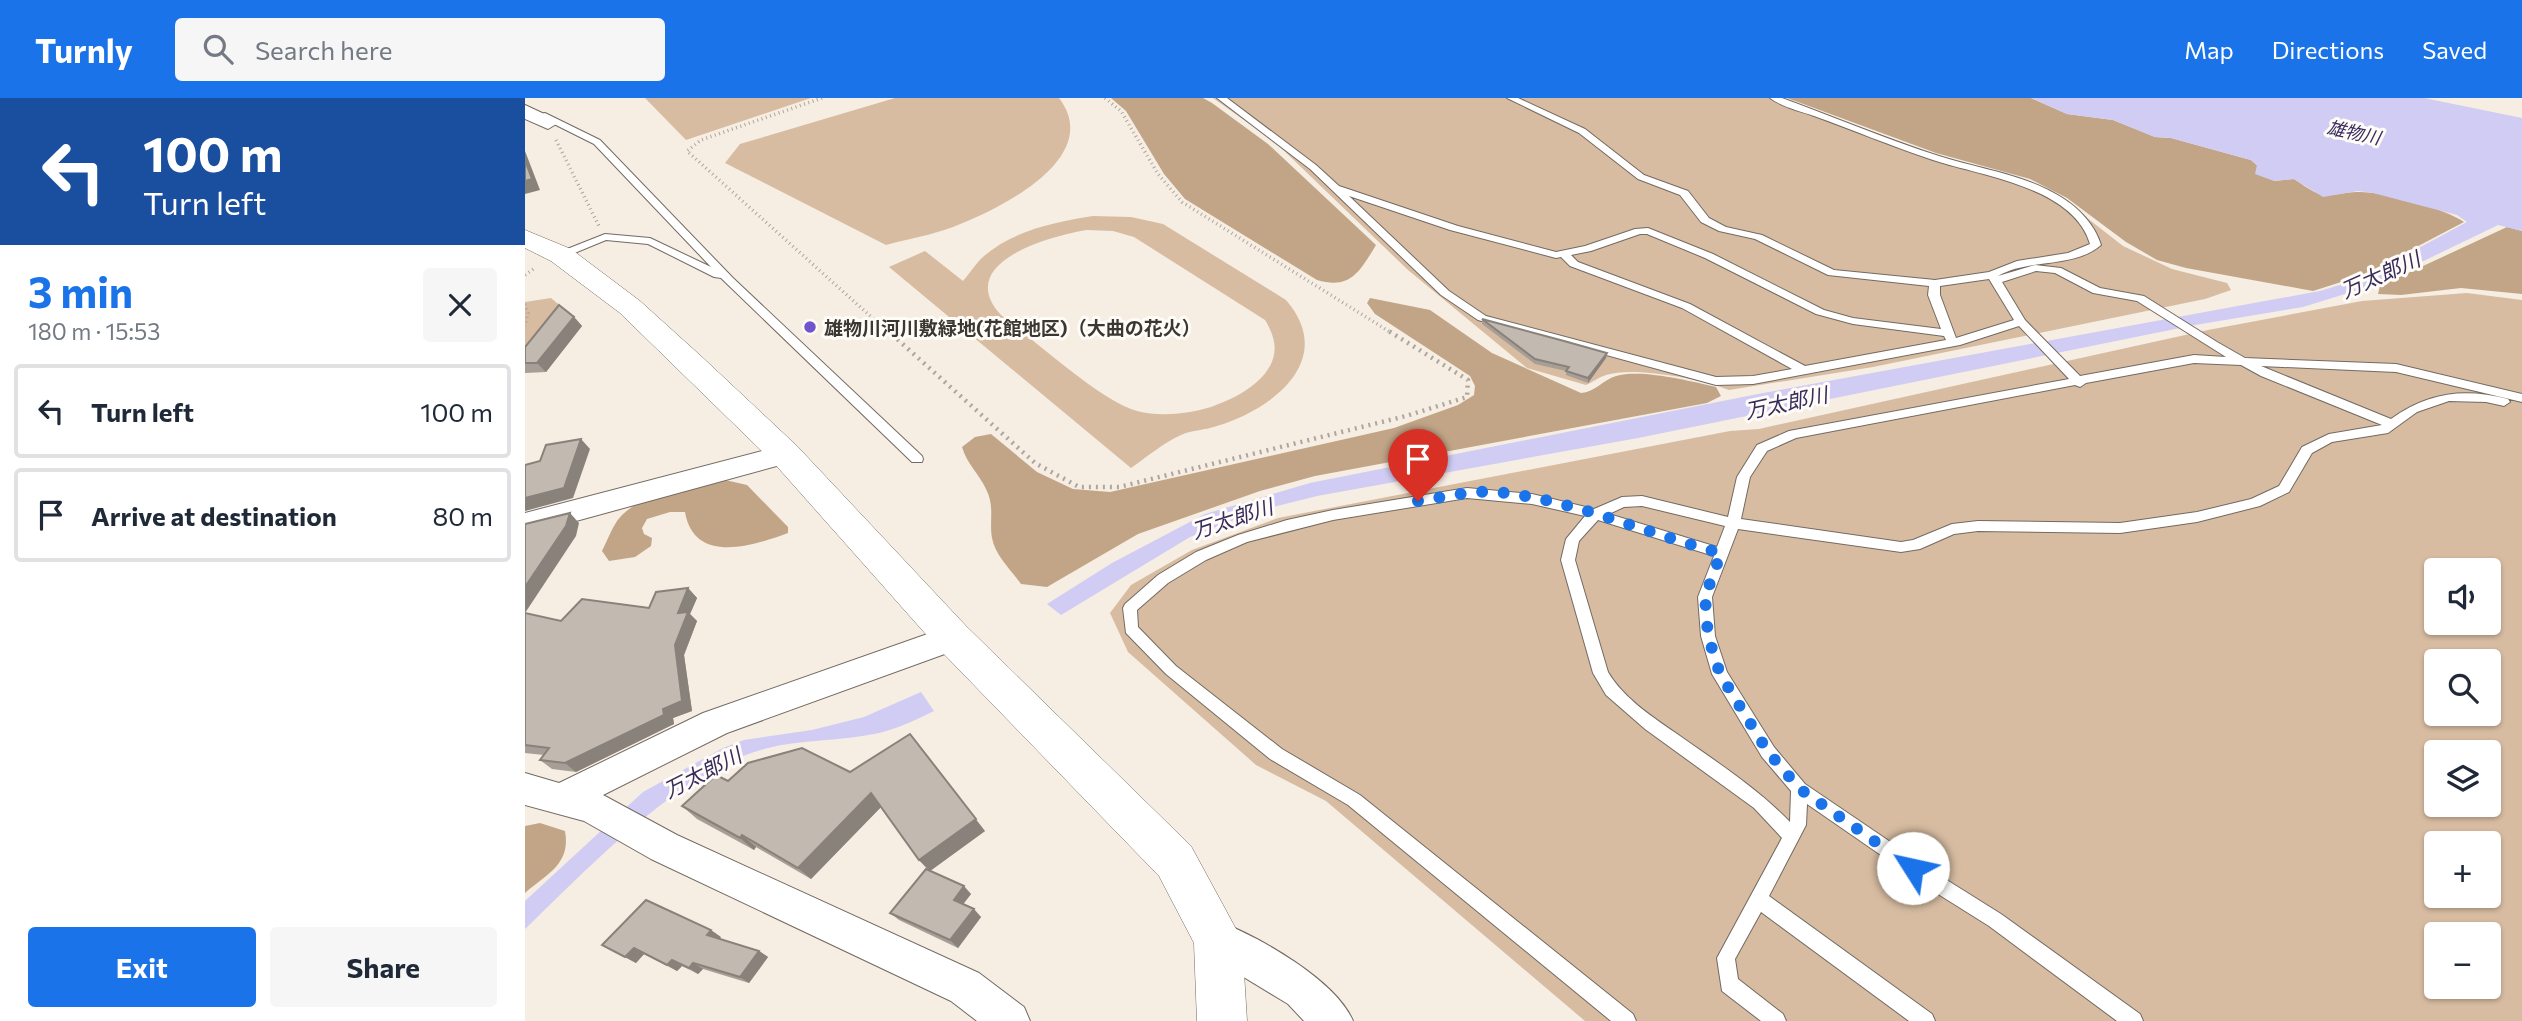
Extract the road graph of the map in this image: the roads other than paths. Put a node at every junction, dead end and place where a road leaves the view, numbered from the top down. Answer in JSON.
{"nodes":[{"id":1,"x":1221,"y":98,"type":"edge"},
{"id":2,"x":1511,"y":98,"type":"edge"},
{"id":3,"x":1773,"y":98,"type":"edge"},
{"id":4,"x":525,"y":111,"type":"edge"},
{"id":5,"x":546,"y":119,"type":"joint"},
{"id":6,"x":1335,"y":187,"type":"junction"},
{"id":7,"x":525,"y":238,"type":"edge"},
{"id":8,"x":561,"y":255,"type":"junction"},
{"id":9,"x":1565,"y":256,"type":"junction"},
{"id":10,"x":1994,"y":278,"type":"junction"},
{"id":11,"x":729,"y":280,"type":"junction"},
{"id":12,"x":1934,"y":283,"type":"junction"},
{"id":13,"x":2021,"y":322,"type":"junction"},
{"id":14,"x":1950,"y":338,"type":"junction"},
{"id":15,"x":2241,"y":361,"type":"junction"},
{"id":16,"x":1803,"y":370,"type":"junction"},
{"id":17,"x":2079,"y":382,"type":"junction"},
{"id":18,"x":2522,"y":398,"type":"edge"},
{"id":19,"x":2522,"y":407,"type":"edge"},
{"id":20,"x":2392,"y":424,"type":"junction"},
{"id":21,"x":785,"y":454,"type":"junction"},
{"id":22,"x":917,"y":459,"type":"dead end"},
{"id":23,"x":1594,"y":515,"type":"junction"},
{"id":24,"x":1733,"y":523,"type":"junction"},
{"id":25,"x":525,"y":524,"type":"edge"},
{"id":26,"x":1721,"y":553,"type":"junction"},
{"id":27,"x":953,"y":638,"type":"junction"},
{"id":28,"x":525,"y":789,"type":"edge"},
{"id":29,"x":1800,"y":789,"type":"junction"},
{"id":30,"x":576,"y":803,"type":"junction"},
{"id":31,"x":1792,"y":835,"type":"junction"},
{"id":32,"x":1758,"y":898,"type":"junction"},
{"id":33,"x":1218,"y":940,"type":"junction"},
{"id":34,"x":1010,"y":1021,"type":"edge"},
{"id":35,"x":1222,"y":1021,"type":"edge"},
{"id":36,"x":1333,"y":1021,"type":"edge"},
{"id":37,"x":1626,"y":1021,"type":"edge"},
{"id":38,"x":1776,"y":1021,"type":"edge"},
{"id":39,"x":1925,"y":1021,"type":"edge"},
{"id":40,"x":2133,"y":1021,"type":"edge"}],
"edges":[{"from":1,"to":6,"type":"lane"},
{"from":2,"to":12,"type":"lane"},
{"from":3,"to":10,"type":"lane"},
{"from":4,"to":5,"type":"street"},
{"from":5,"to":11,"type":"lane"},
{"from":6,"to":9,"type":"lane"},
{"from":6,"to":16,"type":"lane"},
{"from":7,"to":8,"type":"street"},
{"from":8,"to":11,"type":"lane"},
{"from":8,"to":21,"type":"street"},
{"from":9,"to":14,"type":"lane"},
{"from":9,"to":16,"type":"lane"},
{"from":10,"to":12,"type":"lane"},
{"from":10,"to":13,"type":"lane"},
{"from":10,"to":15,"type":"lane"},
{"from":11,"to":22,"type":"lane"},
{"from":12,"to":14,"type":"lane"},
{"from":13,"to":14,"type":"lane"},
{"from":13,"to":17,"type":"lane"},
{"from":14,"to":16,"type":"lane"},
{"from":15,"to":17,"type":"lane"},
{"from":15,"to":18,"type":"lane"},
{"from":15,"to":20,"type":"lane"},
{"from":17,"to":24,"type":"lane"},
{"from":19,"to":20,"type":"lane"},
{"from":20,"to":24,"type":"lane"},
{"from":21,"to":25,"type":"street"},
{"from":21,"to":27,"type":"street"},
{"from":23,"to":24,"type":"lane"},
{"from":23,"to":26,"type":"lane"},
{"from":23,"to":31,"type":"lane"},
{"from":23,"to":37,"type":"lane"},
{"from":24,"to":26,"type":"lane"},
{"from":26,"to":29,"type":"lane"},
{"from":27,"to":30,"type":"street"},
{"from":27,"to":33,"type":"street"},
{"from":28,"to":30,"type":"street"},
{"from":29,"to":31,"type":"lane"},
{"from":29,"to":40,"type":"lane"},
{"from":30,"to":34,"type":"street"},
{"from":31,"to":32,"type":"lane"},
{"from":32,"to":38,"type":"lane"},
{"from":32,"to":39,"type":"lane"},
{"from":33,"to":35,"type":"street"},
{"from":33,"to":36,"type":"street"}]}
